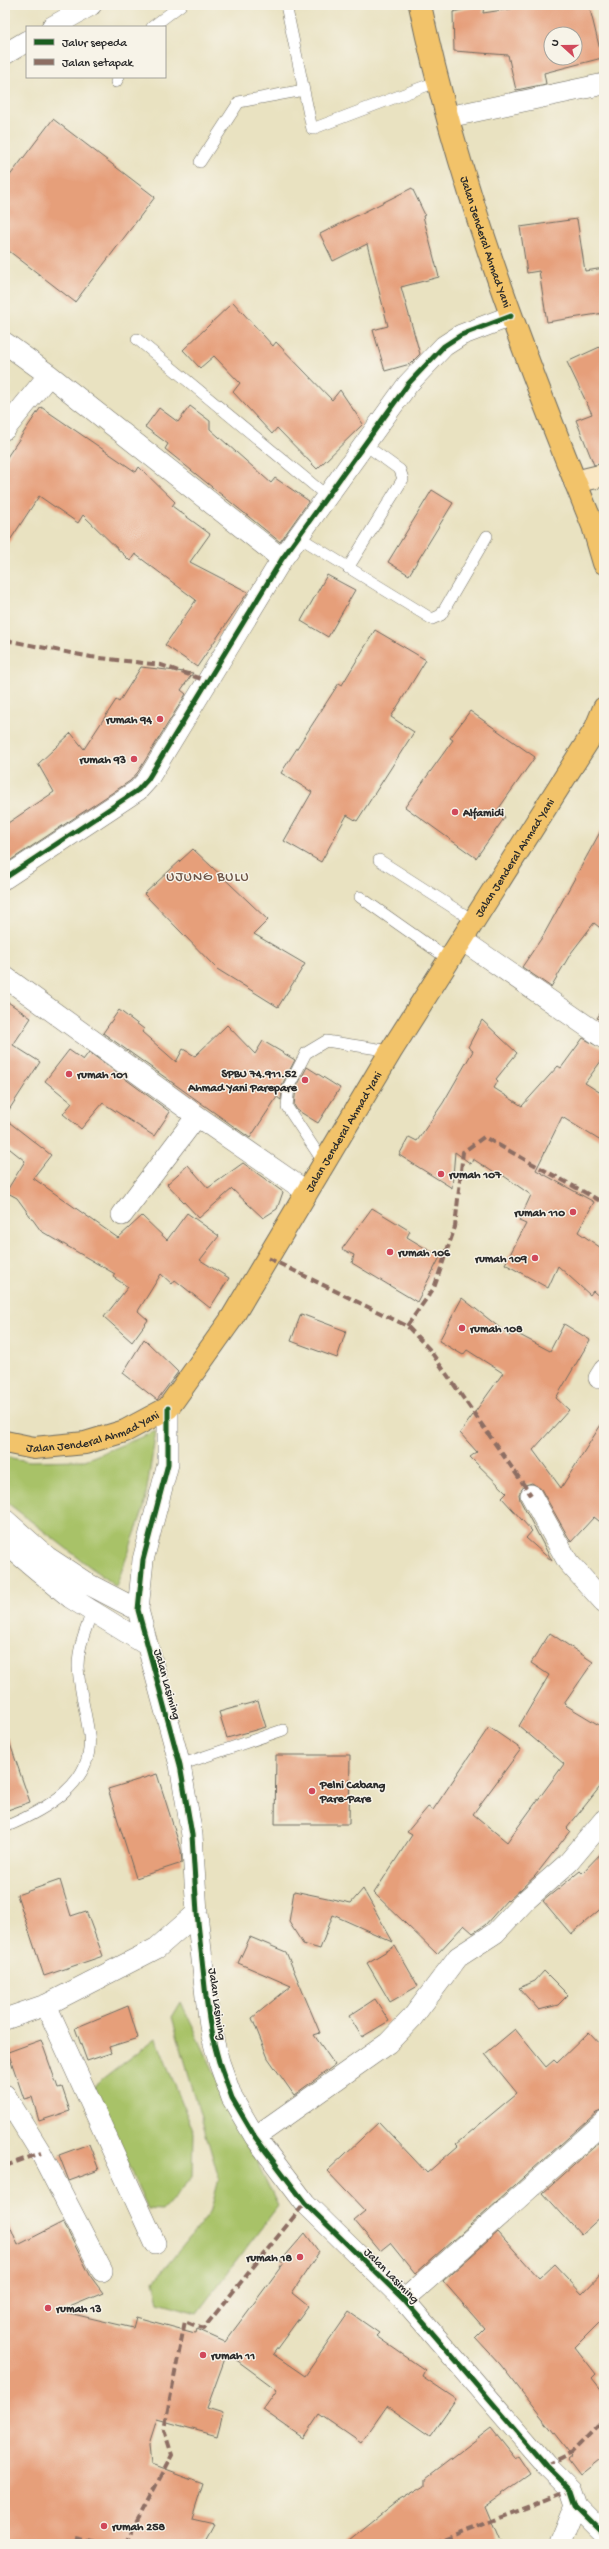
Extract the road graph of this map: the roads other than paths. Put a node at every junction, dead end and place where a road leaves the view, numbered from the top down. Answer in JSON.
{"nodes":[{"id":1,"x":91,"y":5,"type":"edge"},
{"id":2,"x":181,"y":5,"type":"edge"},
{"id":3,"x":286,"y":5,"type":"edge"},
{"id":4,"x":420,"y":5,"type":"edge"},
{"id":5,"x":54,"y":26,"type":"edge"},
{"id":6,"x":153,"y":26,"type":"edge"},
{"id":7,"x":26,"y":42,"type":"edge"},
{"id":8,"x":5,"y":54,"type":"edge"},
{"id":9,"x":436,"y":82,"type":"junction"},
{"id":10,"x":604,"y":84,"type":"edge"},
{"id":11,"x":304,"y":90,"type":"junction"},
{"id":12,"x":448,"y":117,"type":"junction"},
{"id":13,"x":200,"y":162,"type":"dead end"},
{"id":14,"x":510,"y":316,"type":"junction"},
{"id":15,"x":136,"y":339,"type":"dead end"},
{"id":16,"x":5,"y":343,"type":"edge"},
{"id":17,"x":49,"y":375,"type":"junction"},
{"id":18,"x":5,"y":429,"type":"edge"},
{"id":19,"x":364,"y":444,"type":"junction"},
{"id":20,"x":604,"y":475,"type":"edge"},
{"id":21,"x":575,"y":482,"type":"junction"},
{"id":22,"x":328,"y":497,"type":"junction"},
{"id":23,"x":487,"y":536,"type":"dead end"},
{"id":24,"x":298,"y":537,"type":"junction"},
{"id":25,"x":282,"y":559,"type":"junction"},
{"id":26,"x":604,"y":563,"type":"edge"},
{"id":27,"x":348,"y":568,"type":"junction"},
{"id":28,"x":604,"y":708,"type":"edge"},
{"id":29,"x":600,"y":734,"type":"edge"},
{"id":30,"x":379,"y":860,"type":"dead end"},
{"id":31,"x":5,"y":878,"type":"edge"},
{"id":32,"x":360,"y":898,"type":"dead end"},
{"id":33,"x":474,"y":921,"type":"junction"},
{"id":34,"x":462,"y":940,"type":"junction"},
{"id":35,"x":448,"y":959,"type":"junction"},
{"id":36,"x":5,"y":977,"type":"edge"},
{"id":37,"x":604,"y":1038,"type":"edge"},
{"id":38,"x":391,"y":1051,"type":"junction"},
{"id":39,"x":197,"y":1116,"type":"junction"},
{"id":40,"x":324,"y":1163,"type":"junction"},
{"id":41,"x":307,"y":1192,"type":"junction"},
{"id":42,"x":122,"y":1215,"type":"dead end"},
{"id":43,"x":168,"y":1408,"type":"junction"},
{"id":44,"x":5,"y":1442,"type":"edge"},
{"id":45,"x":531,"y":1495,"type":"dead end"},
{"id":46,"x":5,"y":1520,"type":"edge"},
{"id":47,"x":5,"y":1543,"type":"edge"},
{"id":48,"x":98,"y":1588,"type":"junction"},
{"id":49,"x":604,"y":1602,"type":"edge"},
{"id":50,"x":138,"y":1610,"type":"junction"},
{"id":51,"x":92,"y":1612,"type":"junction"},
{"id":52,"x":147,"y":1645,"type":"junction"},
{"id":53,"x":284,"y":1730,"type":"dead end"},
{"id":54,"x":180,"y":1765,"type":"junction"},
{"id":55,"x":604,"y":1820,"type":"edge"},
{"id":56,"x":5,"y":1827,"type":"edge"},
{"id":57,"x":197,"y":1914,"type":"junction"},
{"id":58,"x":46,"y":2005,"type":"junction"},
{"id":59,"x":5,"y":2019,"type":"edge"},
{"id":60,"x":5,"y":2095,"type":"edge"},
{"id":61,"x":604,"y":2122,"type":"edge"},
{"id":62,"x":254,"y":2137,"type":"junction"},
{"id":63,"x":155,"y":2243,"type":"dead end"},
{"id":64,"x":102,"y":2271,"type":"dead end"},
{"id":65,"x":404,"y":2300,"type":"junction"},
{"id":66,"x":576,"y":2505,"type":"junction"},
{"id":67,"x":602,"y":2533,"type":"edge"},
{"id":68,"x":560,"y":2544,"type":"edge"}],
"edges":[{"from":1,"to":5,"type":"street"},
{"from":2,"to":6,"type":"lane"},
{"from":3,"to":11,"type":"lane"},
{"from":4,"to":9,"type":"highway","name":"Jalan Jenderal Ahmad Yani"},
{"from":7,"to":8,"type":"street"},
{"from":9,"to":11,"type":"lane"},
{"from":9,"to":12,"type":"highway","name":"Jalan Jenderal Ahmad Yani"},
{"from":10,"to":12,"type":"street"},
{"from":11,"to":13,"type":"lane"},
{"from":12,"to":14,"type":"highway","name":"Jalan Jenderal Ahmad Yani"},
{"from":14,"to":19,"type":"street"},
{"from":14,"to":21,"type":"highway","name":"Jalan Jenderal Ahmad Yani"},
{"from":15,"to":22,"type":"lane"},
{"from":16,"to":17,"type":"street"},
{"from":17,"to":18,"type":"street"},
{"from":17,"to":25,"type":"street"},
{"from":19,"to":22,"type":"street"},
{"from":19,"to":27,"type":"lane"},
{"from":20,"to":21,"type":"street"},
{"from":21,"to":26,"type":"highway","name":"Jalan Jenderal Ahmad Yani"},
{"from":22,"to":24,"type":"street"},
{"from":23,"to":27,"type":"lane"},
{"from":24,"to":25,"type":"street"},
{"from":24,"to":27,"type":"lane"},
{"from":25,"to":31,"type":"street"},
{"from":28,"to":29,"type":"highway","name":"Jalan Jenderal Ahmad Yani"},
{"from":29,"to":33,"type":"highway","name":"Jalan Jenderal Ahmad Yani"},
{"from":30,"to":33,"type":"lane"},
{"from":32,"to":35,"type":"lane"},
{"from":33,"to":34,"type":"highway","name":"Jalan Jenderal Ahmad Yani"},
{"from":34,"to":35,"type":"highway","name":"Jalan Jenderal Ahmad Yani"},
{"from":34,"to":37,"type":"street"},
{"from":35,"to":38,"type":"highway","name":"Jalan Jenderal Ahmad Yani"},
{"from":36,"to":39,"type":"street"},
{"from":38,"to":40,"type":"highway","name":"Jalan Jenderal Ahmad Yani"},
{"from":38,"to":40,"type":"lane"},
{"from":39,"to":41,"type":"street"},
{"from":39,"to":42,"type":"street"},
{"from":40,"to":41,"type":"highway","name":"Jalan Jenderal Ahmad Yani"},
{"from":41,"to":43,"type":"highway","name":"Jalan Jenderal Ahmad Yani"},
{"from":43,"to":44,"type":"highway","name":"Jalan Jenderal Ahmad Yani"},
{"from":43,"to":50,"type":"street","name":"Jalan Lasiming"},
{"from":45,"to":49,"type":"street"},
{"from":46,"to":48,"type":"street"},
{"from":47,"to":51,"type":"street"},
{"from":48,"to":50,"type":"street"},
{"from":48,"to":51,"type":"lane"},
{"from":50,"to":52,"type":"street","name":"Jalan Lasiming"},
{"from":51,"to":52,"type":"street"},
{"from":51,"to":56,"type":"lane"},
{"from":52,"to":54,"type":"street","name":"Jalan Lasiming"},
{"from":53,"to":54,"type":"lane"},
{"from":54,"to":57,"type":"street","name":"Jalan Lasiming"},
{"from":55,"to":62,"type":"street"},
{"from":57,"to":58,"type":"street"},
{"from":57,"to":62,"type":"street","name":"Jalan Lasiming"},
{"from":58,"to":59,"type":"street"},
{"from":58,"to":63,"type":"street"},
{"from":60,"to":64,"type":"street"},
{"from":61,"to":65,"type":"street"},
{"from":62,"to":65,"type":"street","name":"Jalan Lasiming"},
{"from":65,"to":66,"type":"street","name":"Jalan Lasiming"},
{"from":66,"to":67,"type":"street"},
{"from":66,"to":68,"type":"street"}]}
